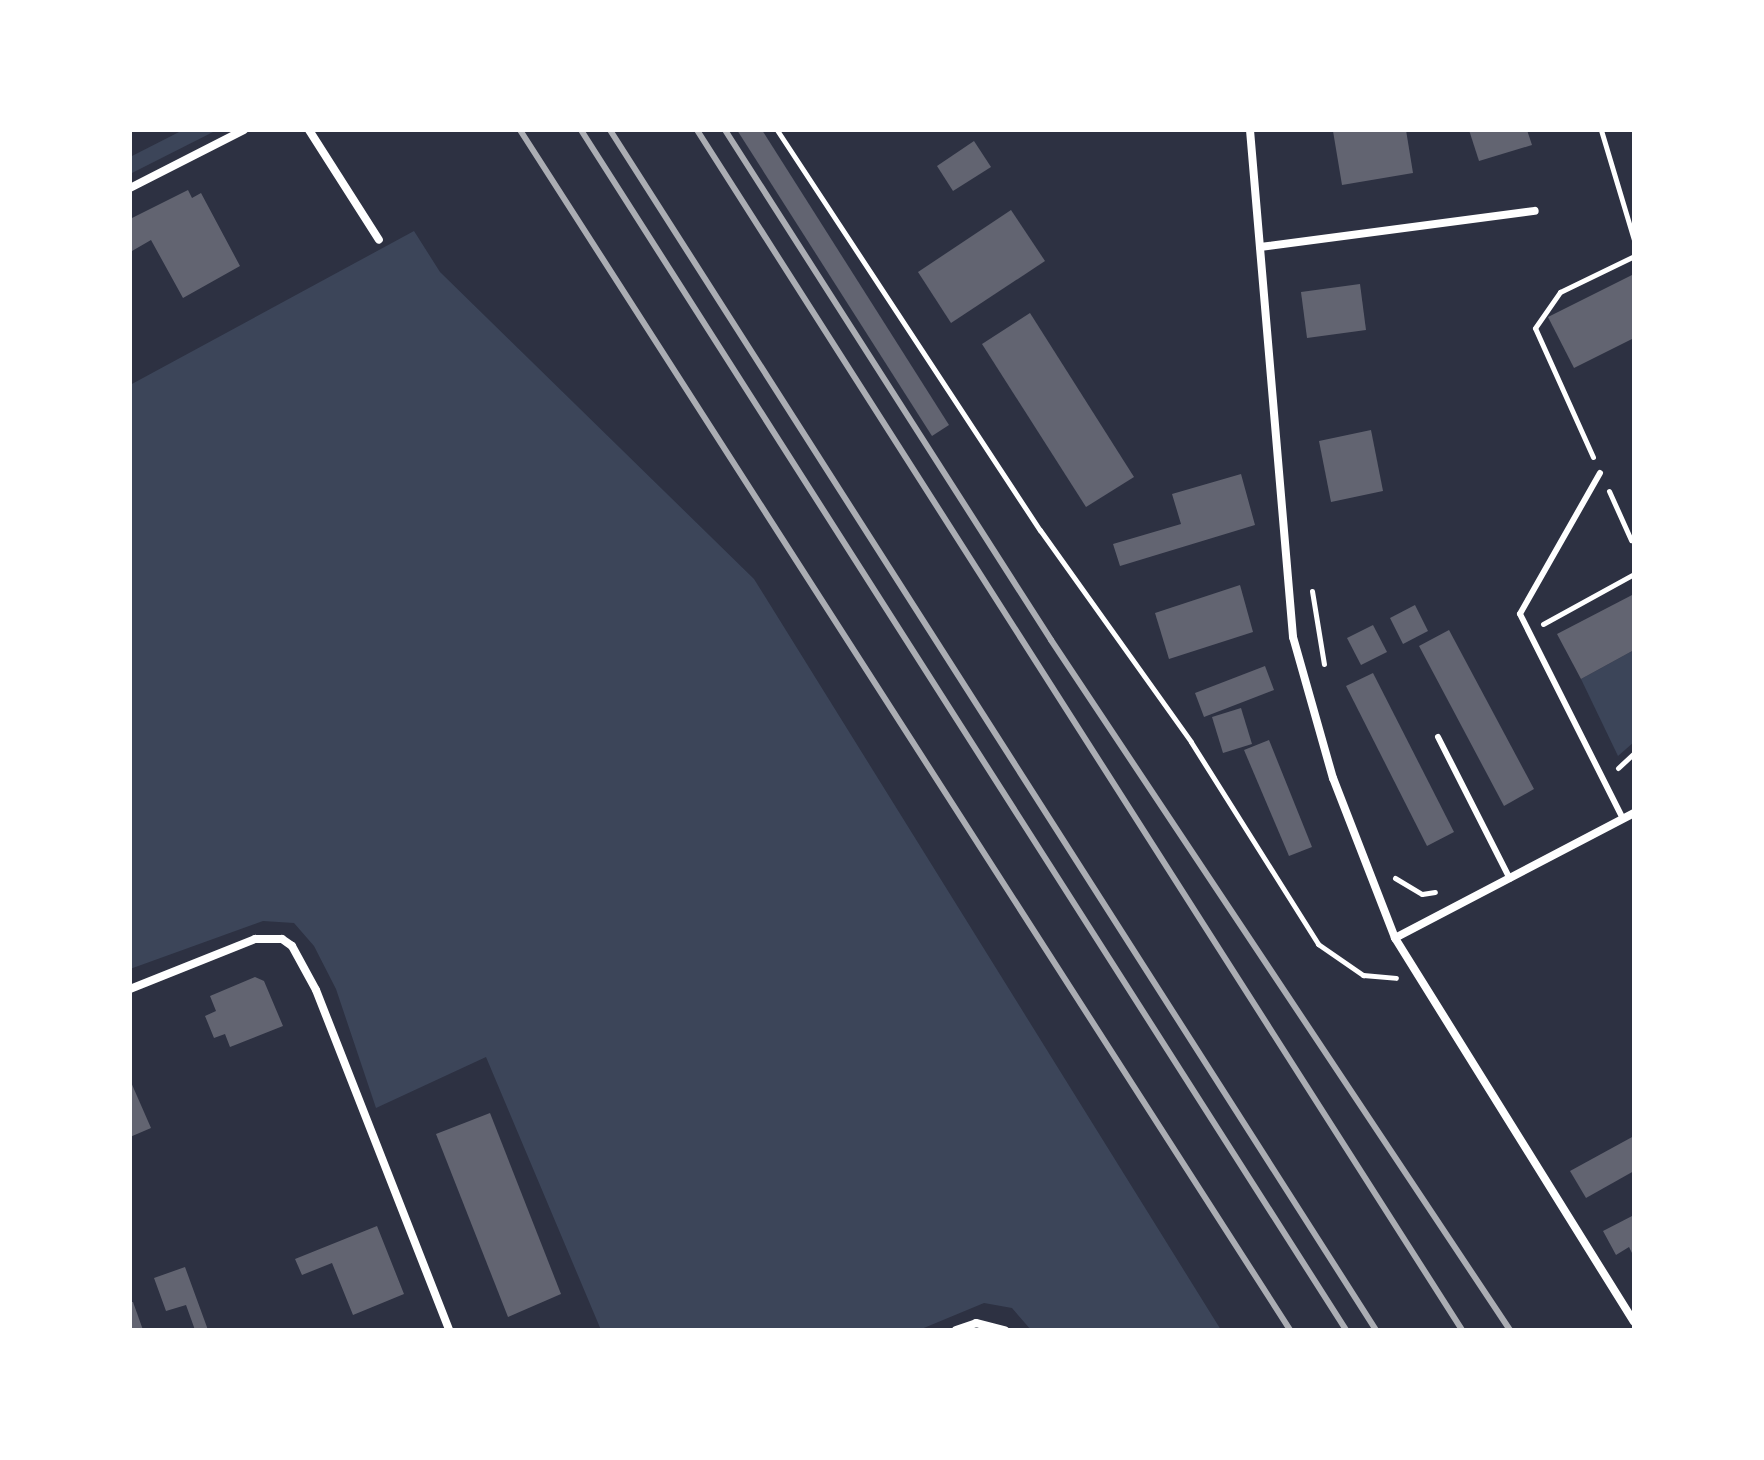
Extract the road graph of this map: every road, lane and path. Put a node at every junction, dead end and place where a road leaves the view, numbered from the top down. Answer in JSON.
{"nodes":[{"id":1,"x":244,"y":130,"type":"edge"},
{"id":2,"x":309,"y":130,"type":"edge"},
{"id":3,"x":777,"y":130,"type":"edge"},
{"id":4,"x":1250,"y":130,"type":"edge"},
{"id":5,"x":1601,"y":130,"type":"edge"},
{"id":6,"x":130,"y":188,"type":"edge"},
{"id":7,"x":1535,"y":211,"type":"dead end"},
{"id":8,"x":379,"y":240,"type":"dead end"},
{"id":9,"x":1634,"y":240,"type":"edge"},
{"id":10,"x":1260,"y":247,"type":"junction"},
{"id":11,"x":1634,"y":256,"type":"edge"},
{"id":12,"x":1600,"y":473,"type":"junction"},
{"id":13,"x":1633,"y":542,"type":"edge"},
{"id":14,"x":1634,"y":574,"type":"edge"},
{"id":15,"x":1311,"y":583,"type":"dead end"},
{"id":16,"x":1542,"y":624,"type":"dead end"},
{"id":17,"x":1326,"y":671,"type":"dead end"},
{"id":18,"x":1438,"y":737,"type":"dead end"},
{"id":19,"x":1634,"y":753,"type":"edge"},
{"id":20,"x":1617,"y":768,"type":"dead end"},
{"id":21,"x":1634,"y":813,"type":"edge"},
{"id":22,"x":1623,"y":819,"type":"junction"},
{"id":23,"x":1393,"y":873,"type":"dead end"},
{"id":24,"x":1510,"y":879,"type":"junction"},
{"id":25,"x":1448,"y":885,"type":"dead end"},
{"id":26,"x":1395,"y":938,"type":"junction"},
{"id":27,"x":1421,"y":979,"type":"junction"},
{"id":28,"x":130,"y":989,"type":"edge"},
{"id":29,"x":1634,"y":1322,"type":"edge"},
{"id":30,"x":449,"y":1330,"type":"edge"},
{"id":31,"x":956,"y":1330,"type":"edge"},
{"id":32,"x":1005,"y":1330,"type":"edge"}],
"edges":[{"from":1,"to":6,"type":"street"},
{"from":2,"to":8,"type":"street"},
{"from":3,"to":27,"type":"path"},
{"from":4,"to":10,"type":"street"},
{"from":5,"to":9,"type":"path"},
{"from":7,"to":10,"type":"street"},
{"from":10,"to":26,"type":"street"},
{"from":11,"to":12,"type":"path"},
{"from":12,"to":13,"type":"path"},
{"from":12,"to":22,"type":"lane"},
{"from":14,"to":16,"type":"path"},
{"from":15,"to":17,"type":"path"},
{"from":18,"to":24,"type":"lane"},
{"from":19,"to":20,"type":"path"},
{"from":21,"to":22,"type":"street"},
{"from":22,"to":24,"type":"street"},
{"from":23,"to":25,"type":"path"},
{"from":24,"to":26,"type":"street"},
{"from":26,"to":27,"type":"street"},
{"from":27,"to":29,"type":"street"},
{"from":28,"to":30,"type":"street"},
{"from":31,"to":32,"type":"street"}]}
